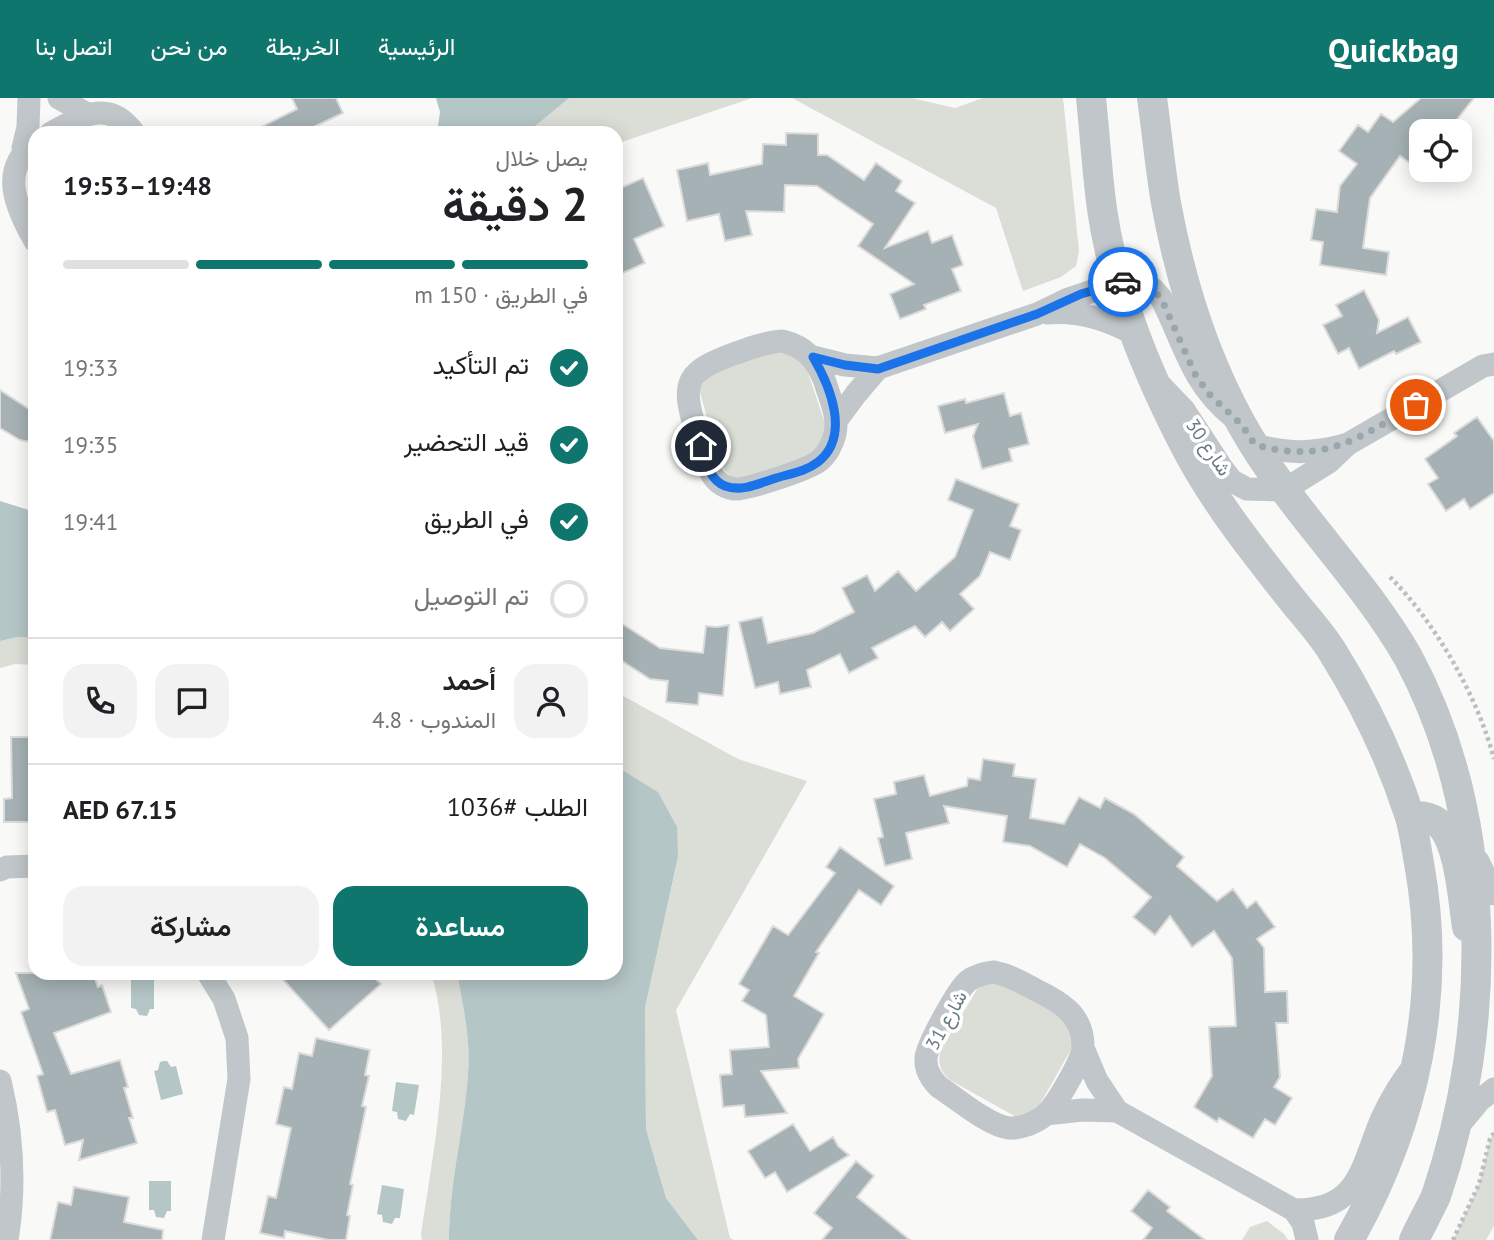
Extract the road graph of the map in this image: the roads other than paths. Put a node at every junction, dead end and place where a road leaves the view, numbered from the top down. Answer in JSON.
{"nodes":[{"id":1,"x":29,"y":98,"type":"edge"},
{"id":2,"x":59,"y":98,"type":"edge"},
{"id":3,"x":1091,"y":98,"type":"edge"},
{"id":4,"x":1152,"y":98,"type":"edge"},
{"id":5,"x":87,"y":114,"type":"junction"},
{"id":6,"x":28,"y":126,"type":"edge"},
{"id":7,"x":64,"y":126,"type":"edge"},
{"id":8,"x":130,"y":126,"type":"edge"},
{"id":9,"x":28,"y":146,"type":"edge"},
{"id":10,"x":28,"y":227,"type":"edge"},
{"id":11,"x":1119,"y":282,"type":"junction"},
{"id":12,"x":1037,"y":314,"type":"junction"},
{"id":13,"x":1134,"y":334,"type":"junction"},
{"id":14,"x":813,"y":357,"type":"junction"},
{"id":15,"x":1490,"y":361,"type":"edge"},
{"id":16,"x":878,"y":369,"type":"junction"},
{"id":17,"x":1151,"y":377,"type":"junction"},
{"id":18,"x":836,"y":421,"type":"junction"},
{"id":19,"x":1249,"y":435,"type":"junction"},
{"id":20,"x":1348,"y":444,"type":"junction"},
{"id":21,"x":1284,"y":490,"type":"junction"},
{"id":22,"x":1410,"y":816,"type":"junction"},
{"id":23,"x":1478,"y":862,"type":"junction"},
{"id":24,"x":28,"y":866,"type":"edge"},
{"id":25,"x":0,"y":870,"type":"edge"},
{"id":26,"x":1494,"y":894,"type":"edge"},
{"id":27,"x":212,"y":980,"type":"edge"},
{"id":28,"x":1485,"y":987,"type":"junction"},
{"id":29,"x":1083,"y":1048,"type":"junction"},
{"id":30,"x":1418,"y":1060,"type":"junction"},
{"id":31,"x":0,"y":1081,"type":"edge"},
{"id":32,"x":1494,"y":1089,"type":"edge"},
{"id":33,"x":1117,"y":1111,"type":"junction"},
{"id":34,"x":1046,"y":1114,"type":"junction"},
{"id":35,"x":1460,"y":1125,"type":"junction"},
{"id":36,"x":1294,"y":1210,"type":"junction"},
{"id":37,"x":7,"y":1240,"type":"edge"},
{"id":38,"x":213,"y":1240,"type":"edge"},
{"id":39,"x":1307,"y":1240,"type":"edge"},
{"id":40,"x":1349,"y":1240,"type":"edge"},
{"id":41,"x":1413,"y":1240,"type":"edge"}],
"edges":[{"from":1,"to":6,"type":"street"},
{"from":2,"to":5,"type":"street"},
{"from":3,"to":11,"type":"street"},
{"from":4,"to":19,"type":"street"},
{"from":5,"to":7,"type":"street"},
{"from":5,"to":8,"type":"street"},
{"from":9,"to":10,"type":"street"},
{"from":11,"to":12,"type":"street"},
{"from":11,"to":13,"type":"street"},
{"from":11,"to":19,"type":"street"},
{"from":12,"to":13,"type":"street"},
{"from":12,"to":16,"type":"street"},
{"from":13,"to":17,"type":"street"},
{"from":14,"to":16,"type":"street"},
{"from":14,"to":18,"type":"street"},
{"from":14,"to":18,"type":"street"},
{"from":15,"to":20,"type":"street","name":"شارع 30"},
{"from":16,"to":18,"type":"street"},
{"from":17,"to":21,"type":"street","name":"شارع 30"},
{"from":17,"to":22,"type":"street"},
{"from":19,"to":20,"type":"street","name":"شارع 30"},
{"from":19,"to":21,"type":"street"},
{"from":20,"to":21,"type":"street","name":"شارع 30"},
{"from":21,"to":23,"type":"street"},
{"from":22,"to":28,"type":"street"},
{"from":22,"to":30,"type":"street"},
{"from":23,"to":26,"type":"street"},
{"from":23,"to":28,"type":"street"},
{"from":24,"to":25,"type":"street"},
{"from":27,"to":38,"type":"street"},
{"from":28,"to":35,"type":"street"},
{"from":29,"to":33,"type":"street","name":"شارع 31"},
{"from":29,"to":34,"type":"street"},
{"from":29,"to":34,"type":"street","name":"شارع 31"},
{"from":30,"to":36,"type":"street"},
{"from":30,"to":40,"type":"street"},
{"from":31,"to":37,"type":"street"},
{"from":32,"to":35,"type":"street"},
{"from":33,"to":34,"type":"street","name":"شارع 31"},
{"from":33,"to":36,"type":"street","name":"شارع 31"},
{"from":35,"to":41,"type":"street"},
{"from":36,"to":39,"type":"street"}]}
